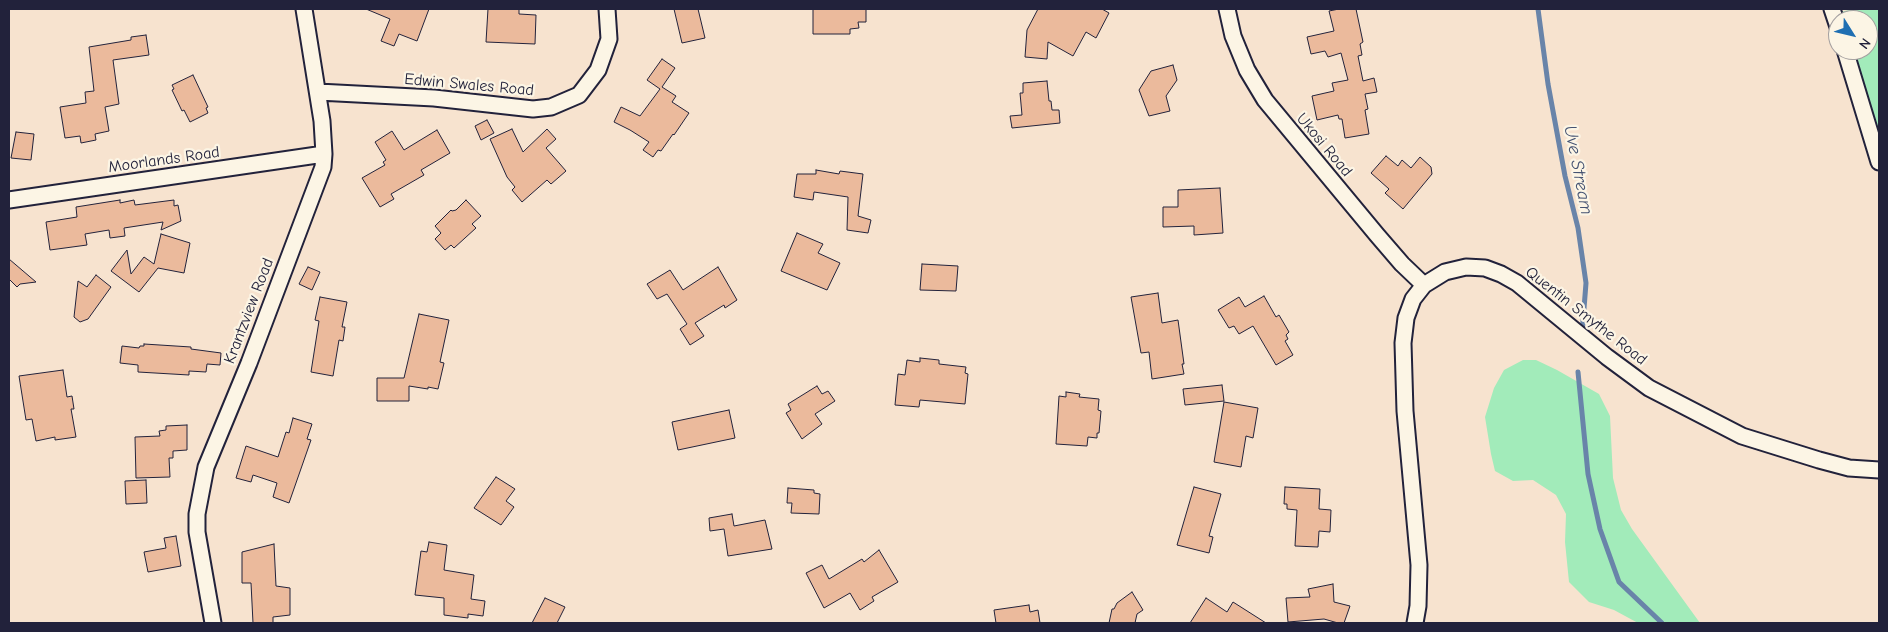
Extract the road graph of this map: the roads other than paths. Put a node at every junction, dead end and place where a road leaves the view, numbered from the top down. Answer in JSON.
{"nodes":[{"id":1,"x":304,"y":9,"type":"edge"},
{"id":2,"x":607,"y":9,"type":"edge"},
{"id":3,"x":1227,"y":9,"type":"edge"},
{"id":4,"x":1848,"y":60,"type":"edge"},
{"id":5,"x":318,"y":92,"type":"junction"},
{"id":6,"x":324,"y":154,"type":"junction"},
{"id":7,"x":1879,"y":162,"type":"edge"},
{"id":8,"x":9,"y":200,"type":"edge"},
{"id":9,"x":1424,"y":285,"type":"junction"},
{"id":10,"x":1879,"y":470,"type":"edge"},
{"id":11,"x":213,"y":623,"type":"edge"},
{"id":12,"x":1415,"y":623,"type":"edge"}],
"edges":[{"from":1,"to":5,"type":"street","name":"Krantzview Road"},
{"from":2,"to":5,"type":"street","name":"Edwin Swales Road"},
{"from":3,"to":9,"type":"street","name":"Ukosi Road"},
{"from":4,"to":7,"type":"street"},
{"from":5,"to":6,"type":"street","name":"Krantzview Road"},
{"from":6,"to":8,"type":"street","name":"Moorlands Road"},
{"from":6,"to":11,"type":"street","name":"Krantzview Road"},
{"from":9,"to":10,"type":"street","name":"Quentin Smythe Road"},
{"from":9,"to":12,"type":"street","name":"Quentin Smythe Road"}]}
